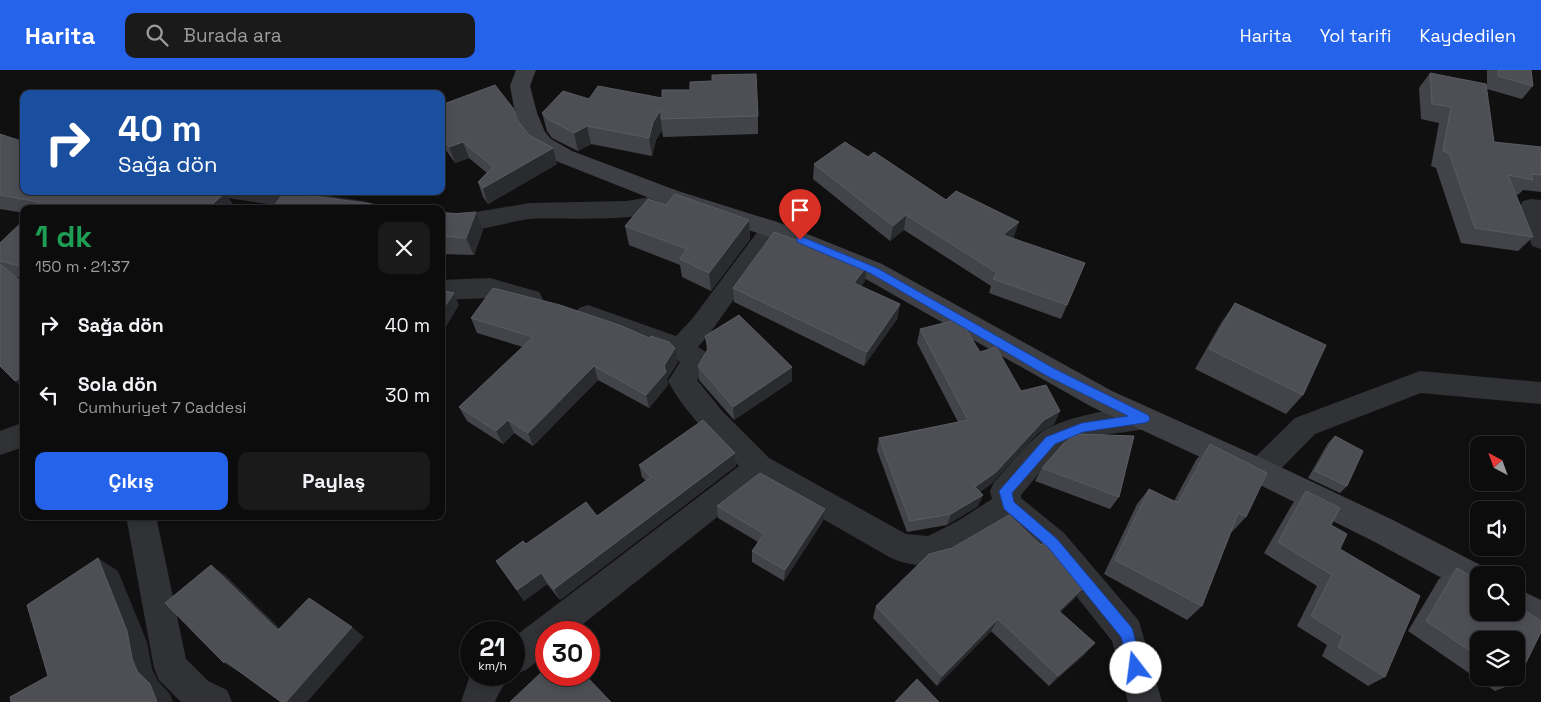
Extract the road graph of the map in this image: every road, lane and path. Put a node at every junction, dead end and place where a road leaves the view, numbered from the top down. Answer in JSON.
{"nodes":[{"id":1,"x":526,"y":70,"type":"edge"},
{"id":2,"x":250,"y":195,"type":"edge"},
{"id":3,"x":670,"y":197,"type":"junction"},
{"id":4,"x":283,"y":203,"type":"edge"},
{"id":5,"x":310,"y":205,"type":"edge"},
{"id":6,"x":1541,"y":208,"type":"edge"},
{"id":7,"x":445,"y":220,"type":"edge"},
{"id":8,"x":772,"y":229,"type":"junction"},
{"id":9,"x":1541,"y":240,"type":"edge"},
{"id":10,"x":445,"y":290,"type":"edge"},
{"id":11,"x":681,"y":348,"type":"junction"},
{"id":12,"x":1541,"y":393,"type":"edge"},
{"id":13,"x":1144,"y":418,"type":"junction"},
{"id":14,"x":20,"y":436,"type":"edge"},
{"id":15,"x":0,"y":443,"type":"edge"},
{"id":16,"x":759,"y":467,"type":"junction"},
{"id":17,"x":1260,"y":471,"type":"junction"},
{"id":18,"x":1008,"y":505,"type":"junction"},
{"id":19,"x":142,"y":520,"type":"edge"},
{"id":20,"x":1470,"y":576,"type":"edge"},
{"id":21,"x":1525,"y":609,"type":"edge"},
{"id":22,"x":1541,"y":618,"type":"edge"},
{"id":23,"x":525,"y":649,"type":"edge"},
{"id":24,"x":483,"y":686,"type":"edge"},
{"id":25,"x":216,"y":702,"type":"edge"},
{"id":26,"x":478,"y":702,"type":"edge"},
{"id":27,"x":1145,"y":702,"type":"edge"}],
"edges":[{"from":1,"to":3,"type":"main road"},
{"from":2,"to":4,"type":"street"},
{"from":3,"to":7,"type":"street"},
{"from":3,"to":8,"type":"main road"},
{"from":4,"to":5,"type":"street"},
{"from":6,"to":9,"type":"street"},
{"from":8,"to":11,"type":"street"},
{"from":8,"to":13,"type":"main road"},
{"from":10,"to":11,"type":"street"},
{"from":11,"to":16,"type":"street"},
{"from":12,"to":17,"type":"street"},
{"from":13,"to":17,"type":"main road"},
{"from":13,"to":18,"type":"street"},
{"from":14,"to":15,"type":"street"},
{"from":16,"to":18,"type":"street"},
{"from":16,"to":23,"type":"street"},
{"from":17,"to":20,"type":"main road"},
{"from":18,"to":27,"type":"street"},
{"from":19,"to":25,"type":"street"},
{"from":21,"to":22,"type":"main road"},
{"from":24,"to":26,"type":"street"}]}
